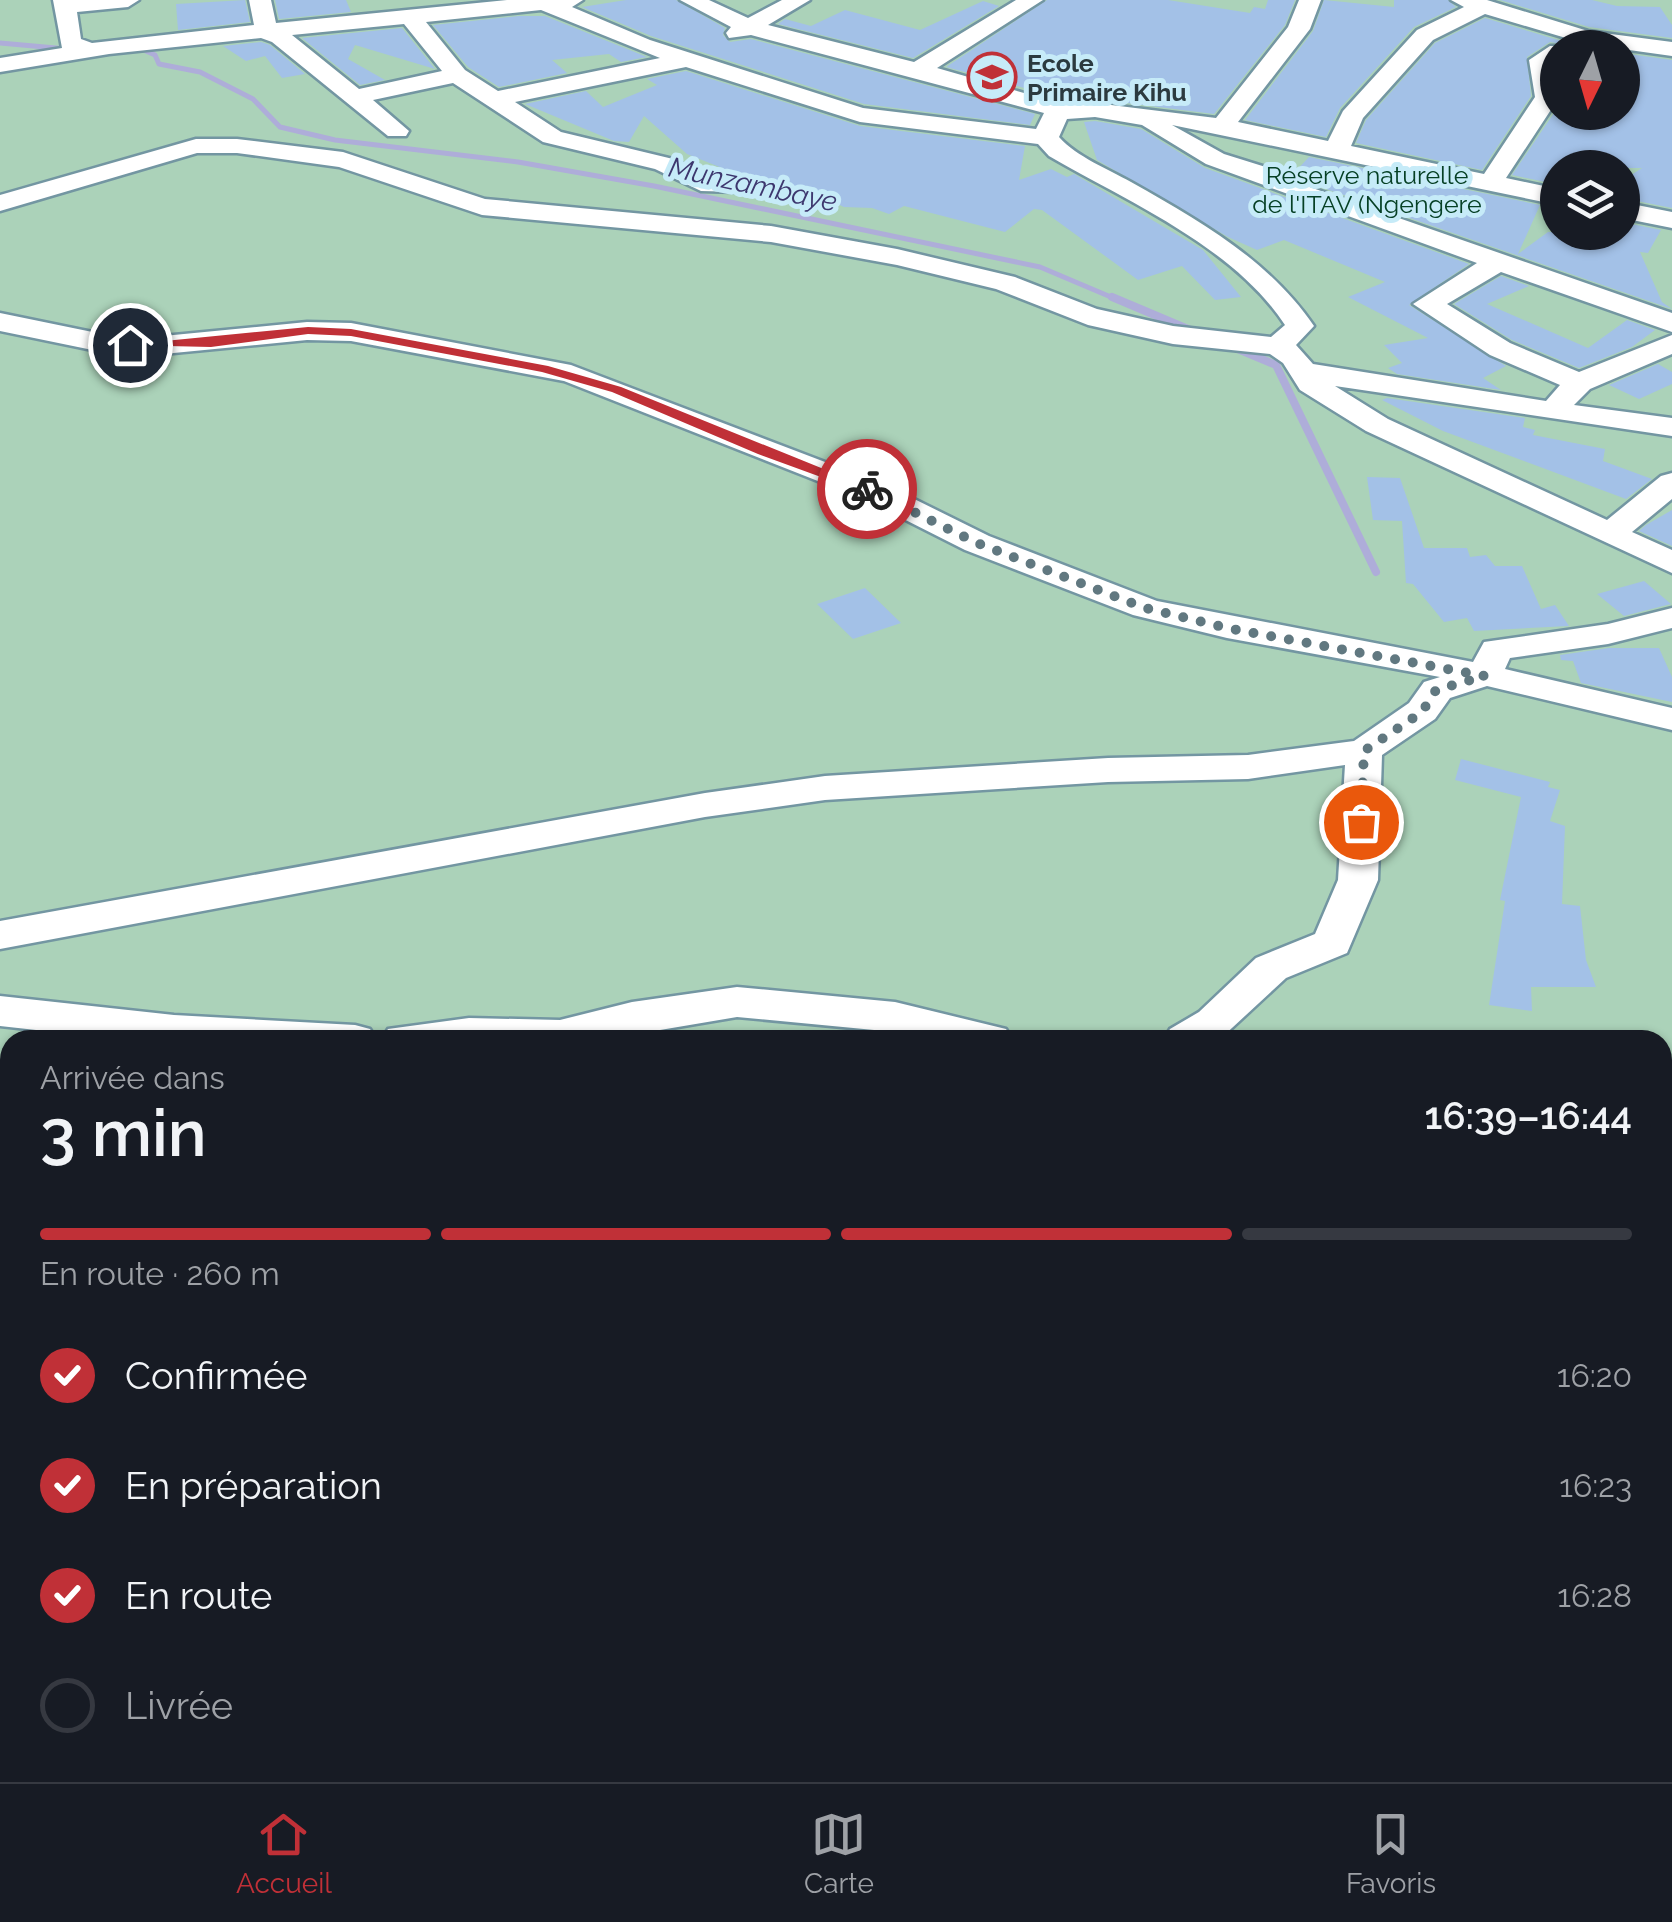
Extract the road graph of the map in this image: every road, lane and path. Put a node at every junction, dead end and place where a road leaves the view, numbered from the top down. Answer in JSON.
{"nodes":[{"id":1,"x":128,"y":0,"type":"edge"},
{"id":2,"x":260,"y":0,"type":"edge"},
{"id":3,"x":572,"y":0,"type":"edge"},
{"id":4,"x":690,"y":0,"type":"edge"},
{"id":5,"x":800,"y":0,"type":"edge"},
{"id":6,"x":1032,"y":0,"type":"edge"},
{"id":7,"x":1310,"y":0,"type":"edge"},
{"id":8,"x":1554,"y":0,"type":"edge"},
{"id":9,"x":542,"y":2,"type":"edge"},
{"id":10,"x":64,"y":3,"type":"edge"},
{"id":11,"x":1473,"y":3,"type":"edge"},
{"id":12,"x":413,"y":8,"type":"edge"},
{"id":13,"x":1516,"y":18,"type":"junction"},
{"id":14,"x":1672,"y":22,"type":"edge"},
{"id":15,"x":748,"y":27,"type":"junction"},
{"id":16,"x":1546,"y":27,"type":"junction"},
{"id":17,"x":1550,"y":30,"type":"edge"},
{"id":18,"x":267,"y":33,"type":"junction"},
{"id":19,"x":1640,"y":48,"type":"edge"},
{"id":20,"x":1672,"y":49,"type":"edge"},
{"id":21,"x":91,"y":51,"type":"junction"},
{"id":22,"x":690,"y":60,"type":"junction"},
{"id":23,"x":0,"y":66,"type":"edge"},
{"id":24,"x":917,"y":70,"type":"junction"},
{"id":25,"x":457,"y":75,"type":"junction"},
{"id":26,"x":354,"y":96,"type":"junction"},
{"id":27,"x":498,"y":98,"type":"junction"},
{"id":28,"x":1540,"y":107,"type":"edge"},
{"id":29,"x":1065,"y":112,"type":"junction"},
{"id":30,"x":1123,"y":116,"type":"junction"},
{"id":31,"x":1223,"y":126,"type":"junction"},
{"id":32,"x":397,"y":131,"type":"dead end"},
{"id":33,"x":1046,"y":138,"type":"junction"},
{"id":34,"x":1337,"y":149,"type":"junction"},
{"id":35,"x":740,"y":184,"type":"dead end"},
{"id":36,"x":1490,"y":184,"type":"junction"},
{"id":37,"x":1540,"y":194,"type":"edge"},
{"id":38,"x":0,"y":204,"type":"edge"},
{"id":39,"x":1640,"y":214,"type":"edge"},
{"id":40,"x":1672,"y":220,"type":"edge"},
{"id":41,"x":1502,"y":260,"type":"junction"},
{"id":42,"x":0,"y":322,"type":"edge"},
{"id":43,"x":1672,"y":323,"type":"edge"},
{"id":44,"x":1672,"y":344,"type":"edge"},
{"id":45,"x":1278,"y":346,"type":"junction"},
{"id":46,"x":1306,"y":371,"type":"junction"},
{"id":47,"x":1579,"y":383,"type":"junction"},
{"id":48,"x":1554,"y":409,"type":"junction"},
{"id":49,"x":1672,"y":427,"type":"edge"},
{"id":50,"x":1672,"y":483,"type":"edge"},
{"id":51,"x":1609,"y":535,"type":"junction"},
{"id":52,"x":1672,"y":563,"type":"edge"},
{"id":53,"x":1672,"y":618,"type":"edge"},
{"id":54,"x":1485,"y":676,"type":"junction"},
{"id":55,"x":1672,"y":719,"type":"edge"},
{"id":56,"x":1364,"y":751,"type":"junction"},
{"id":57,"x":0,"y":935,"type":"edge"},
{"id":58,"x":0,"y":1011,"type":"edge"},
{"id":59,"x":801,"y":1022,"type":"edge"},
{"id":60,"x":174,"y":1030,"type":"edge"},
{"id":61,"x":580,"y":1030,"type":"edge"},
{"id":62,"x":953,"y":1030,"type":"edge"},
{"id":63,"x":1202,"y":1030,"type":"edge"}],
"edges":[{"from":1,"to":10,"type":"street"},
{"from":2,"to":18,"type":"street"},
{"from":3,"to":9,"type":"street"},
{"from":4,"to":15,"type":"street"},
{"from":5,"to":15,"type":"street"},
{"from":6,"to":24,"type":"street"},
{"from":7,"to":31,"type":"street"},
{"from":8,"to":13,"type":"street"},
{"from":9,"to":12,"type":"street"},
{"from":9,"to":22,"type":"street"},
{"from":10,"to":21,"type":"street"},
{"from":11,"to":13,"type":"street"},
{"from":11,"to":34,"type":"street"},
{"from":12,"to":18,"type":"street"},
{"from":12,"to":25,"type":"street"},
{"from":13,"to":16,"type":"street"},
{"from":14,"to":16,"type":"street"},
{"from":15,"to":22,"type":"street"},
{"from":15,"to":24,"type":"street"},
{"from":16,"to":17,"type":"street"},
{"from":18,"to":21,"type":"street"},
{"from":18,"to":26,"type":"street"},
{"from":19,"to":20,"type":"street"},
{"from":21,"to":23,"type":"street"},
{"from":22,"to":27,"type":"street"},
{"from":22,"to":33,"type":"street"},
{"from":24,"to":29,"type":"street"},
{"from":25,"to":26,"type":"street"},
{"from":25,"to":27,"type":"street"},
{"from":26,"to":32,"type":"street"},
{"from":27,"to":35,"type":"street"},
{"from":28,"to":36,"type":"street"},
{"from":29,"to":30,"type":"street"},
{"from":29,"to":33,"type":"street"},
{"from":30,"to":31,"type":"street"},
{"from":30,"to":41,"type":"street"},
{"from":31,"to":34,"type":"street"},
{"from":33,"to":45,"type":"street"},
{"from":34,"to":36,"type":"street"},
{"from":36,"to":37,"type":"street"},
{"from":38,"to":45,"type":"street"},
{"from":39,"to":40,"type":"street"},
{"from":41,"to":43,"type":"street"},
{"from":41,"to":47,"type":"street"},
{"from":42,"to":54,"type":"street"},
{"from":44,"to":47,"type":"street"},
{"from":45,"to":46,"type":"street"},
{"from":46,"to":48,"type":"street"},
{"from":46,"to":51,"type":"street"},
{"from":47,"to":48,"type":"street"},
{"from":48,"to":49,"type":"street"},
{"from":50,"to":51,"type":"street"},
{"from":51,"to":52,"type":"street"},
{"from":53,"to":54,"type":"street"},
{"from":54,"to":55,"type":"street"},
{"from":54,"to":56,"type":"street"},
{"from":56,"to":57,"type":"street"},
{"from":56,"to":63,"type":"street"},
{"from":58,"to":60,"type":"street"},
{"from":59,"to":61,"type":"street"},
{"from":59,"to":62,"type":"street"}]}
